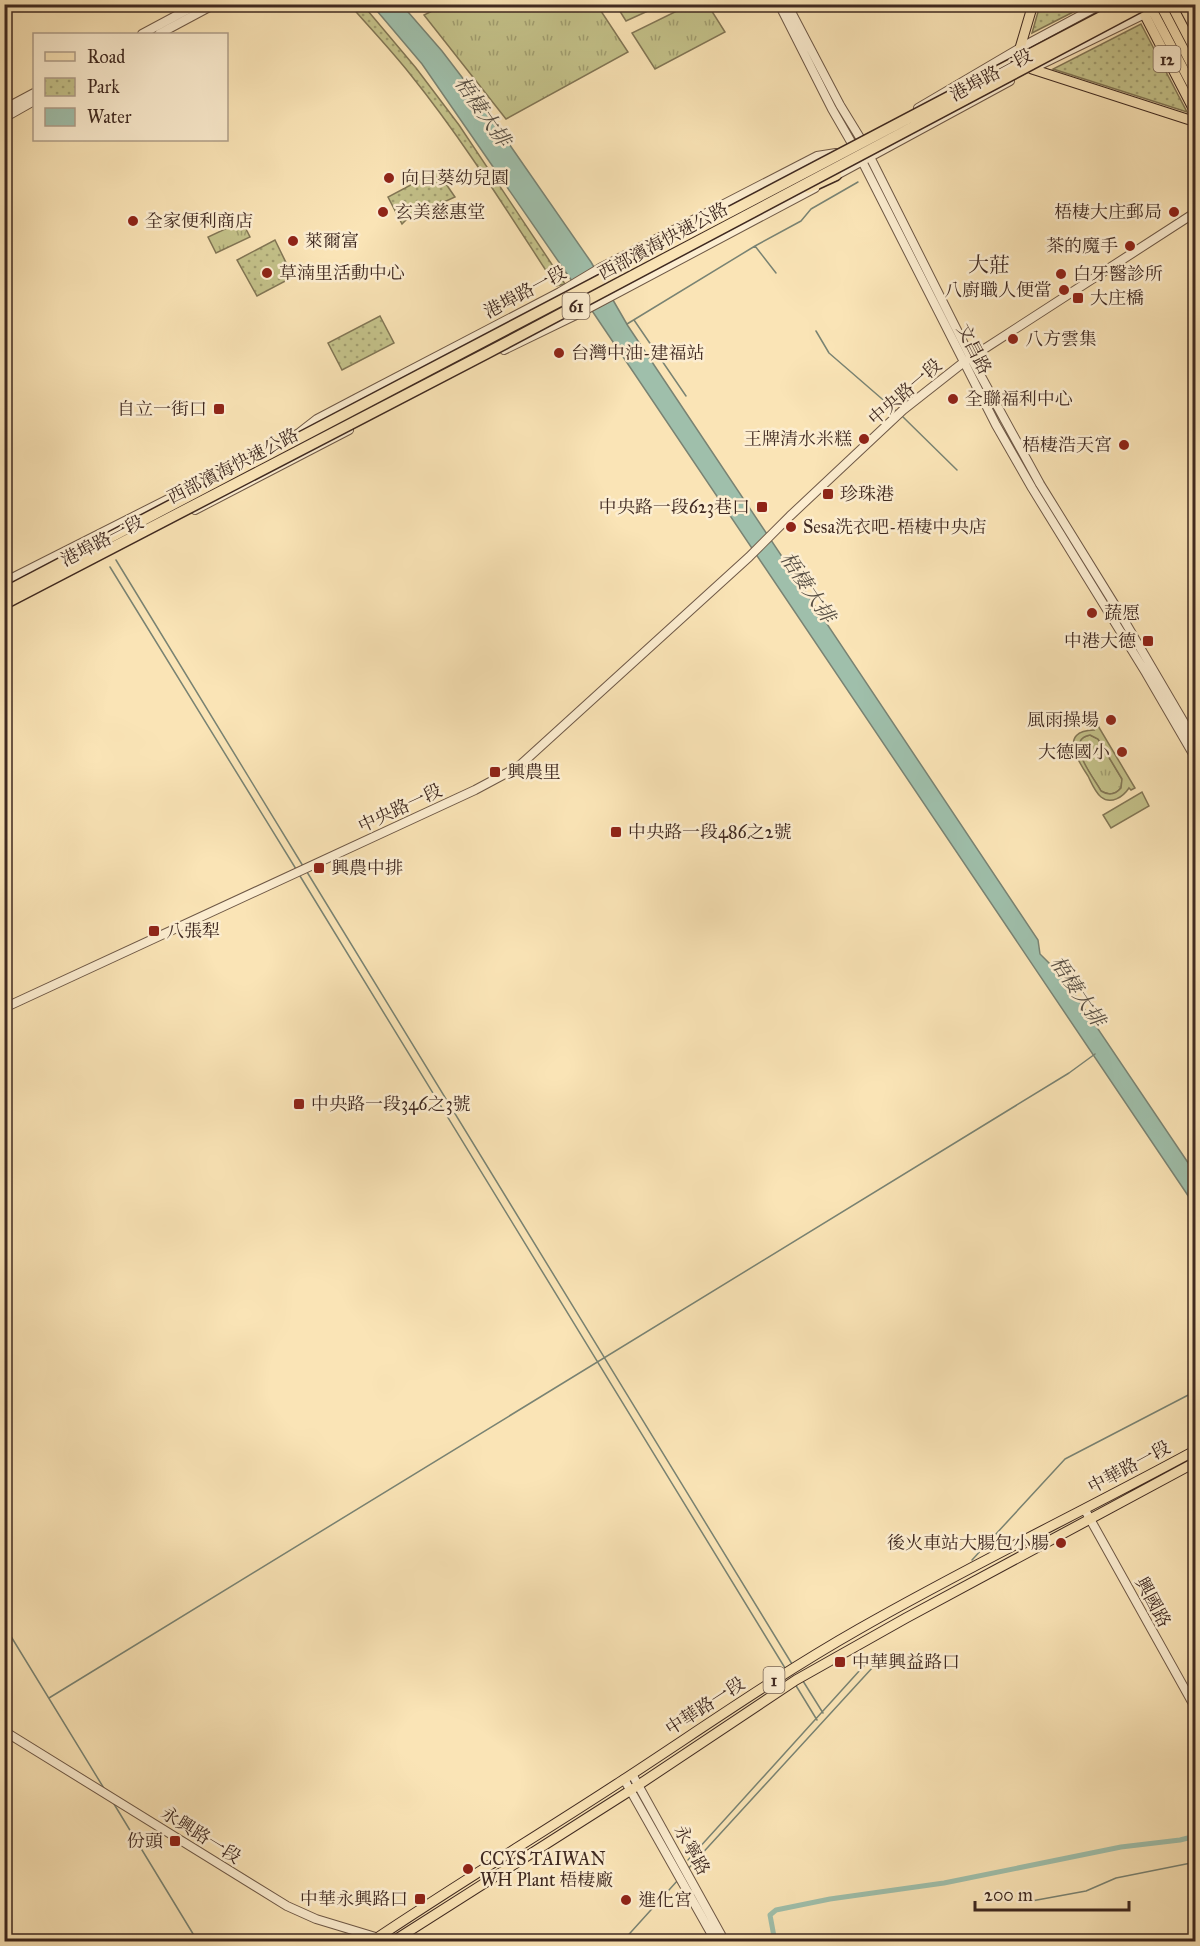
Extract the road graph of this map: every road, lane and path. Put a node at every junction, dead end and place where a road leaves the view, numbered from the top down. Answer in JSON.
{"nodes":[{"id":1,"x":198,"y":4,"type":"edge"},
{"id":2,"x":215,"y":4,"type":"edge"},
{"id":3,"x":779,"y":4,"type":"edge"},
{"id":4,"x":787,"y":4,"type":"edge"},
{"id":5,"x":1033,"y":4,"type":"edge"},
{"id":6,"x":1102,"y":4,"type":"edge"},
{"id":7,"x":1126,"y":4,"type":"edge"},
{"id":8,"x":1139,"y":4,"type":"edge"},
{"id":9,"x":1156,"y":7,"type":"edge"},
{"id":10,"x":144,"y":33,"type":"edge"},
{"id":11,"x":161,"y":33,"type":"edge"},
{"id":12,"x":1020,"y":48,"type":"junction"},
{"id":13,"x":1196,"y":52,"type":"edge"},
{"id":14,"x":1032,"y":69,"type":"junction"},
{"id":15,"x":1196,"y":73,"type":"edge"},
{"id":16,"x":1196,"y":93,"type":"edge"},
{"id":17,"x":33,"y":94,"type":"edge"},
{"id":18,"x":33,"y":102,"type":"edge"},
{"id":19,"x":4,"y":109,"type":"edge"},
{"id":20,"x":1196,"y":114,"type":"edge"},
{"id":21,"x":4,"y":118,"type":"edge"},
{"id":22,"x":1196,"y":122,"type":"edge"},
{"id":23,"x":862,"y":141,"type":"junction"},
{"id":24,"x":853,"y":145,"type":"junction"},
{"id":25,"x":833,"y":154,"type":"junction"},
{"id":26,"x":866,"y":160,"type":"junction"},
{"id":27,"x":836,"y":175,"type":"junction"},
{"id":28,"x":789,"y":188,"type":"junction"},
{"id":29,"x":1196,"y":212,"type":"edge"},
{"id":30,"x":484,"y":349,"type":"junction"},
{"id":31,"x":967,"y":360,"type":"junction"},
{"id":32,"x":346,"y":420,"type":"junction"},
{"id":33,"x":299,"y":433,"type":"junction"},
{"id":34,"x":309,"y":452,"type":"junction"},
{"id":35,"x":4,"y":582,"type":"edge"},
{"id":36,"x":4,"y":593,"type":"edge"},
{"id":37,"x":4,"y":604,"type":"edge"},
{"id":38,"x":4,"y":609,"type":"edge"},
{"id":39,"x":1196,"y":743,"type":"edge"},
{"id":40,"x":1196,"y":759,"type":"edge"},
{"id":41,"x":4,"y":1008,"type":"edge"},
{"id":42,"x":1196,"y":1450,"type":"edge"},
{"id":43,"x":1196,"y":1462,"type":"edge"},
{"id":44,"x":1085,"y":1510,"type":"junction"},
{"id":45,"x":1091,"y":1519,"type":"junction"},
{"id":46,"x":1196,"y":1709,"type":"edge"},
{"id":47,"x":4,"y":1731,"type":"edge"},
{"id":48,"x":628,"y":1777,"type":"junction"},
{"id":49,"x":635,"y":1788,"type":"junction"},
{"id":50,"x":374,"y":1939,"type":"edge"},
{"id":51,"x":392,"y":1941,"type":"edge"},
{"id":52,"x":716,"y":1941,"type":"edge"},
{"id":53,"x":725,"y":1941,"type":"edge"}],
"edges":[{"from":1,"to":10,"type":"street"},
{"from":2,"to":11,"type":"street"},
{"from":3,"to":24,"type":"street","name":"文昌路"},
{"from":4,"to":23,"type":"street","name":"文昌路"},
{"from":5,"to":12,"type":"main road"},
{"from":6,"to":12,"type":"street","name":"港埠路一段"},
{"from":7,"to":30,"type":"highway","name":"西部濱海快速公路","number":"61","bridge":true},
{"from":8,"to":9,"type":"main road","number":"12"},
{"from":9,"to":13,"type":"main road","number":"12"},
{"from":9,"to":14,"type":"street","name":"港埠路一段"},
{"from":9,"to":15,"type":"main road","number":"12"},
{"from":9,"to":16,"type":"main road","number":"12"},
{"from":9,"to":20,"type":"main road","number":"12"},
{"from":9,"to":30,"type":"highway","name":"西部濱海快速公路","number":"61","bridge":true},
{"from":12,"to":23,"type":"street","name":"港埠路一段"},
{"from":14,"to":22,"type":"main road"},
{"from":14,"to":26,"type":"street","name":"港埠路一段"},
{"from":17,"to":19,"type":"street"},
{"from":18,"to":21,"type":"street"},
{"from":23,"to":24,"type":"street","name":"港埠路一段"},
{"from":23,"to":26,"type":"street","name":"文昌路"},
{"from":24,"to":25,"type":"street","name":"港埠路一段"},
{"from":24,"to":26,"type":"street","name":"文昌路"},
{"from":25,"to":28,"type":"street","name":"港埠路一段"},
{"from":25,"to":30,"type":"highway","bridge":true},
{"from":25,"to":33,"type":"street","name":"港埠路一段"},
{"from":26,"to":27,"type":"street","name":"港埠路一段"},
{"from":26,"to":31,"type":"street","name":"文昌路"},
{"from":27,"to":28,"type":"street","name":"港埠路一段"},
{"from":27,"to":30,"type":"highway","bridge":true},
{"from":27,"to":34,"type":"street","name":"港埠路一段"},
{"from":28,"to":32,"type":"street","name":"港埠路一段"},
{"from":29,"to":31,"type":"street","name":"中央路一段"},
{"from":30,"to":36,"type":"highway","name":"西部濱海快速公路","number":"61","bridge":true},
{"from":30,"to":37,"type":"highway","name":"西部濱海快速公路","number":"61","bridge":true},
{"from":31,"to":39,"type":"street","name":"文昌路"},
{"from":31,"to":40,"type":"street","name":"文昌路"},
{"from":31,"to":41,"type":"street","name":"中央路一段"},
{"from":32,"to":33,"type":"street","name":"港埠路一段"},
{"from":32,"to":34,"type":"street","name":"港埠路一段"},
{"from":33,"to":35,"type":"street","name":"港埠路一段"},
{"from":34,"to":38,"type":"street","name":"港埠路一段"},
{"from":42,"to":44,"type":"main road","name":"中華路一段","number":"1"},
{"from":43,"to":45,"type":"main road","name":"中華路一段","number":"1"},
{"from":44,"to":45,"type":"street","name":"興國路"},
{"from":44,"to":48,"type":"main road","name":"中華路一段","number":"1"},
{"from":45,"to":46,"type":"street","name":"興國路"},
{"from":45,"to":49,"type":"main road","name":"中華路一段","number":"1"},
{"from":47,"to":50,"type":"street","name":"永興路一段"},
{"from":48,"to":49,"type":"street","name":"永寧路"},
{"from":48,"to":50,"type":"main road","name":"中華路一段","number":"1"},
{"from":49,"to":51,"type":"main road","name":"中華路一段","number":"1"},
{"from":49,"to":52,"type":"street","name":"永寧路"},
{"from":49,"to":53,"type":"street","name":"永寧路"},
{"from":50,"to":51,"type":"street","name":"永興路一段"}]}
